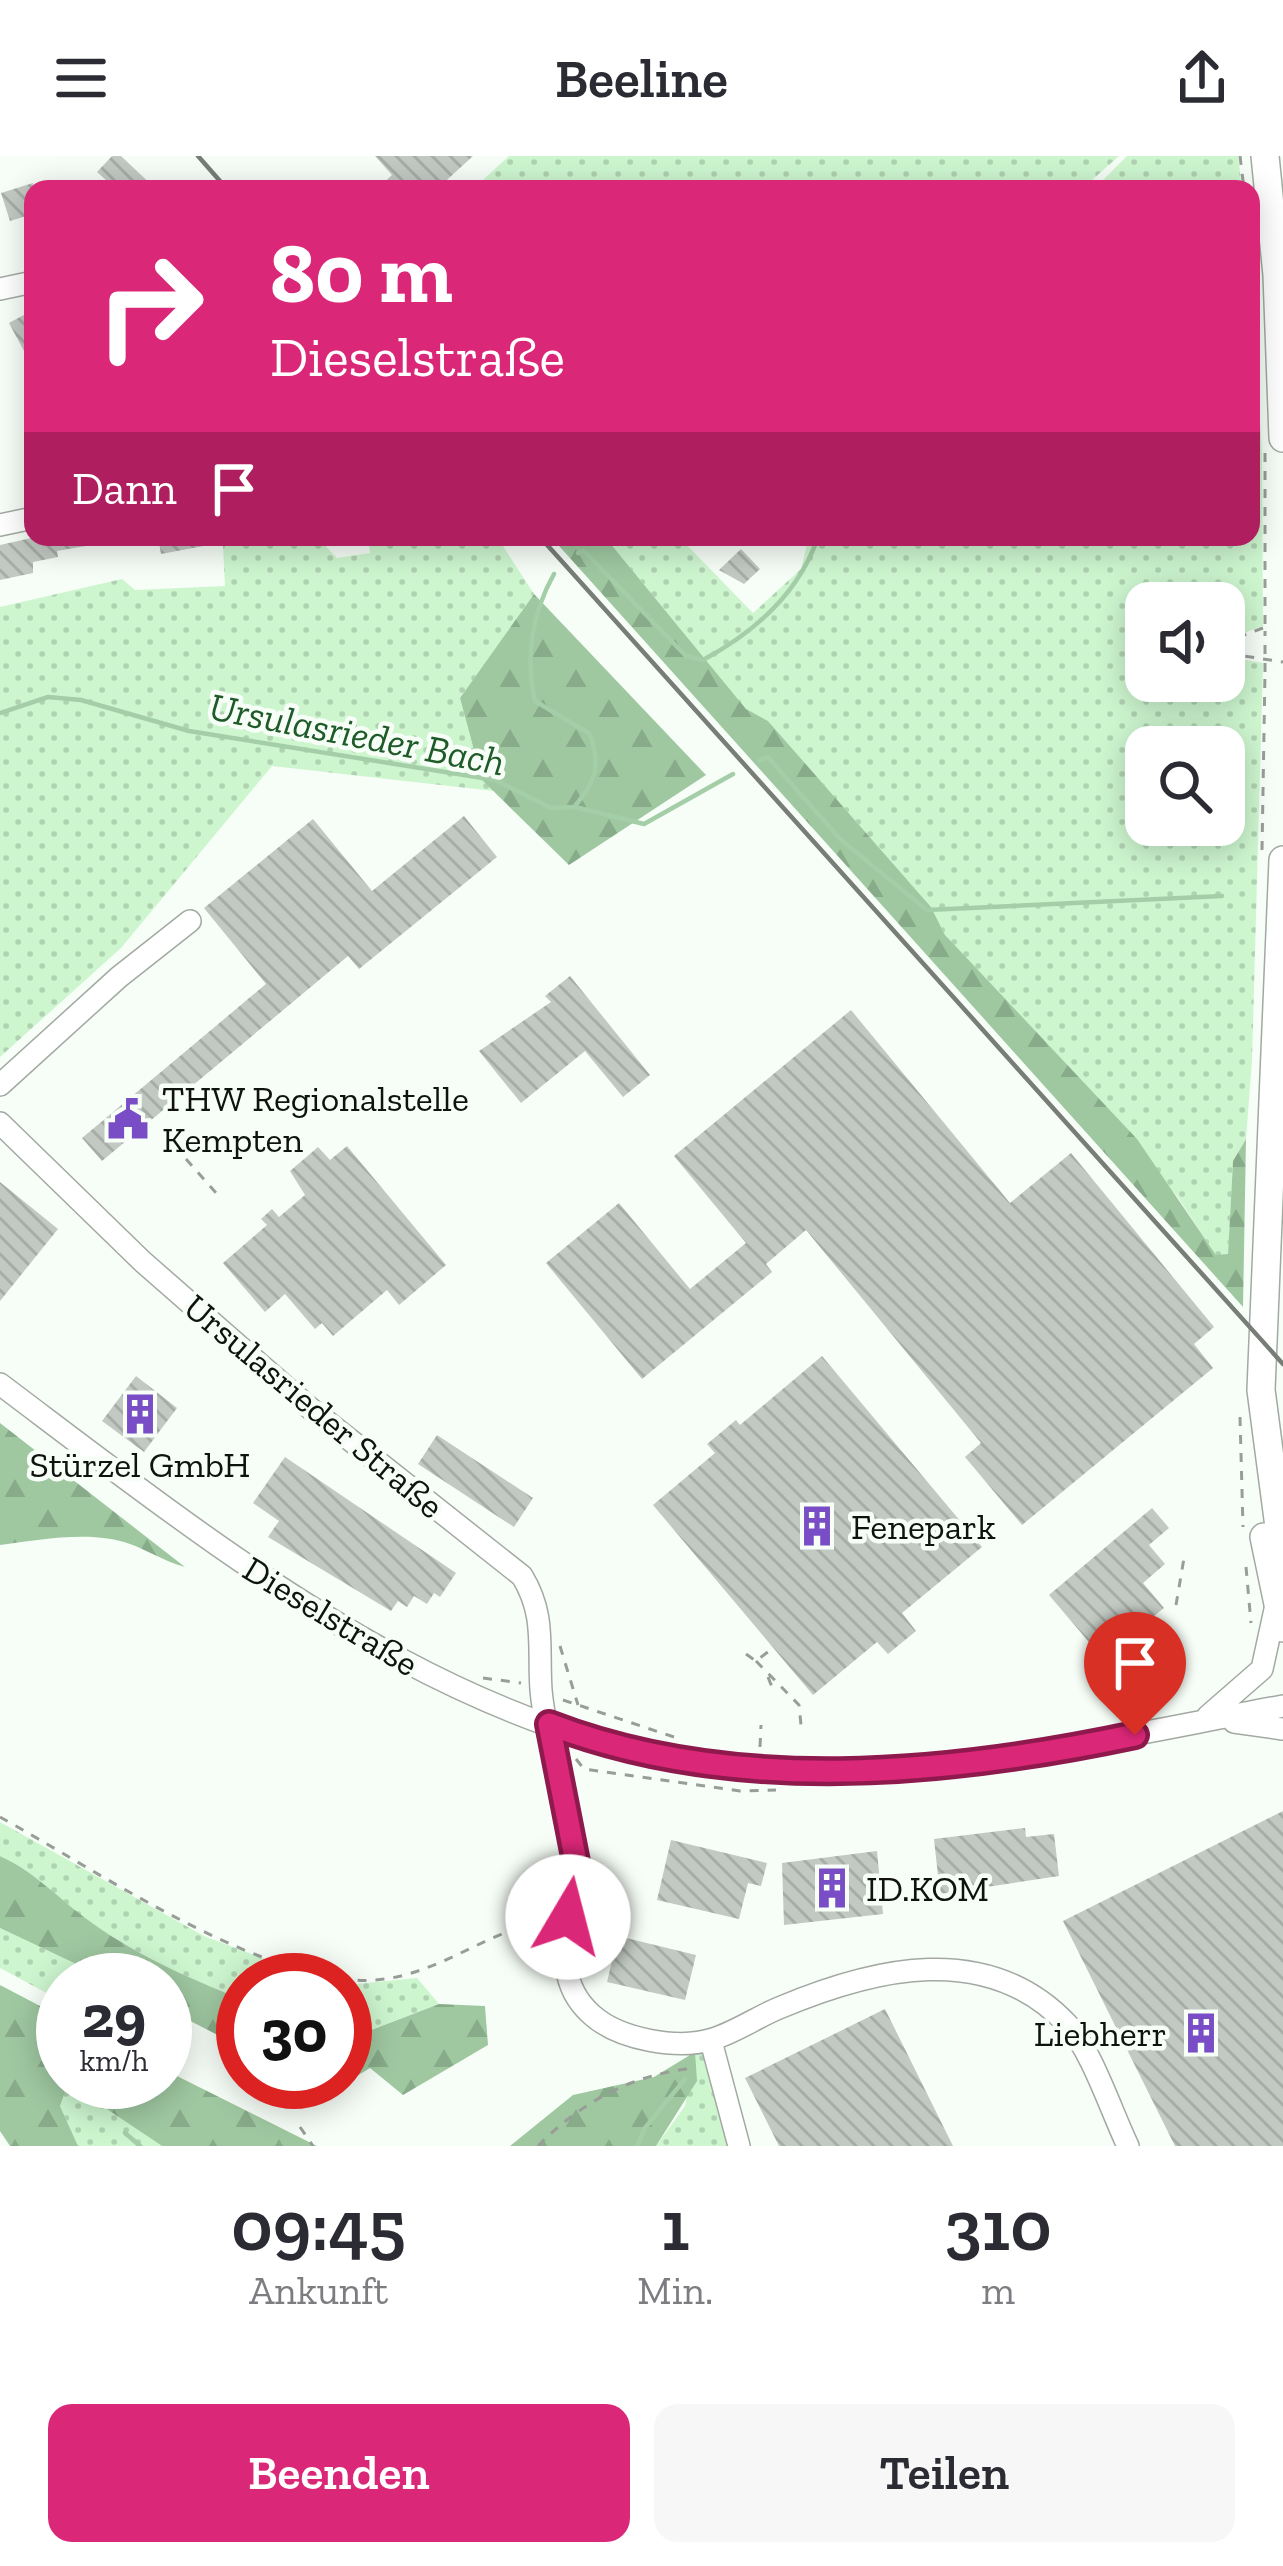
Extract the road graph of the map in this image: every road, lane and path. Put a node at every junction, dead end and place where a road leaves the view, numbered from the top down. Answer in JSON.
{"nodes":[{"id":1,"x":1265,"y":156,"type":"edge"},
{"id":2,"x":1283,"y":438,"type":"edge"},
{"id":3,"x":1283,"y":662,"type":"edge"},
{"id":4,"x":1264,"y":672,"type":"dead end"},
{"id":5,"x":1283,"y":860,"type":"edge"},
{"id":6,"x":190,"y":921,"type":"dead end"},
{"id":7,"x":0,"y":1085,"type":"edge"},
{"id":8,"x":0,"y":1123,"type":"edge"},
{"id":9,"x":186,"y":1159,"type":"dead end"},
{"id":10,"x":218,"y":1195,"type":"dead end"},
{"id":11,"x":0,"y":1384,"type":"edge"},
{"id":12,"x":1261,"y":1390,"type":"junction"},
{"id":13,"x":1283,"y":1557,"type":"edge"},
{"id":14,"x":1184,"y":1558,"type":"dead end"},
{"id":15,"x":1176,"y":1605,"type":"dead end"},
{"id":16,"x":1280,"y":1616,"type":"edge"},
{"id":17,"x":773,"y":1648,"type":"dead end"},
{"id":18,"x":746,"y":1654,"type":"dead end"},
{"id":19,"x":756,"y":1660,"type":"junction"},
{"id":20,"x":767,"y":1675,"type":"junction"},
{"id":21,"x":483,"y":1678,"type":"dead end"},
{"id":22,"x":772,"y":1687,"type":"dead end"},
{"id":23,"x":541,"y":1690,"type":"junction"},
{"id":24,"x":1283,"y":1706,"type":"edge"},
{"id":25,"x":578,"y":1707,"type":"dead end"},
{"id":26,"x":1203,"y":1720,"type":"junction"},
{"id":27,"x":549,"y":1724,"type":"junction"},
{"id":28,"x":761,"y":1725,"type":"dead end"},
{"id":29,"x":800,"y":1725,"type":"dead end"},
{"id":30,"x":1283,"y":1730,"type":"edge"},
{"id":31,"x":686,"y":1741,"type":"dead end"},
{"id":32,"x":742,"y":1747,"type":"dead end"},
{"id":33,"x":760,"y":1749,"type":"junction"},
{"id":34,"x":772,"y":1753,"type":"dead end"},
{"id":35,"x":0,"y":1816,"type":"edge"},
{"id":36,"x":568,"y":1917,"type":"junction"},
{"id":37,"x":710,"y":2041,"type":"junction"},
{"id":38,"x":721,"y":2066,"type":"junction"},
{"id":39,"x":300,"y":2127,"type":"dead end"},
{"id":40,"x":313,"y":2146,"type":"edge"},
{"id":41,"x":538,"y":2146,"type":"edge"},
{"id":42,"x":739,"y":2146,"type":"edge"},
{"id":43,"x":1128,"y":2146,"type":"edge"}],
"edges":[{"from":1,"to":2,"type":"main road"},
{"from":3,"to":4,"type":"path","bridge":true},
{"from":5,"to":12,"type":"main road"},
{"from":6,"to":7,"type":"street"},
{"from":8,"to":23,"type":"street","name":"Ursulasrieder Straße"},
{"from":9,"to":10,"type":"path"},
{"from":11,"to":27,"type":"street","name":"Dieselstraße"},
{"from":12,"to":13,"type":"main road"},
{"from":12,"to":16,"type":"main road"},
{"from":14,"to":15,"type":"path"},
{"from":16,"to":26,"type":"street","name":"Dieselstraße"},
{"from":17,"to":19,"type":"path"},
{"from":18,"to":19,"type":"path"},
{"from":19,"to":20,"type":"path"},
{"from":20,"to":22,"type":"path"},
{"from":20,"to":29,"type":"path"},
{"from":21,"to":23,"type":"path"},
{"from":23,"to":27,"type":"street","name":"Ursulasrieder Straße"},
{"from":24,"to":26,"type":"street","name":"Dieselstraße"},
{"from":25,"to":31,"type":"path"},
{"from":26,"to":27,"type":"street","name":"Dieselstraße"},
{"from":26,"to":30,"type":"street","name":"Dieselstraße"},
{"from":27,"to":36,"type":"street","name":"Ursulasrieder Straße"},
{"from":28,"to":33,"type":"path"},
{"from":32,"to":33,"type":"path"},
{"from":33,"to":34,"type":"path"},
{"from":35,"to":36,"type":"path"},
{"from":36,"to":37,"type":"street","name":"Ursulasrieder Straße"},
{"from":37,"to":38,"type":"street"},
{"from":37,"to":43,"type":"street"},
{"from":38,"to":41,"type":"path"},
{"from":38,"to":42,"type":"street"},
{"from":39,"to":40,"type":"path"}]}
